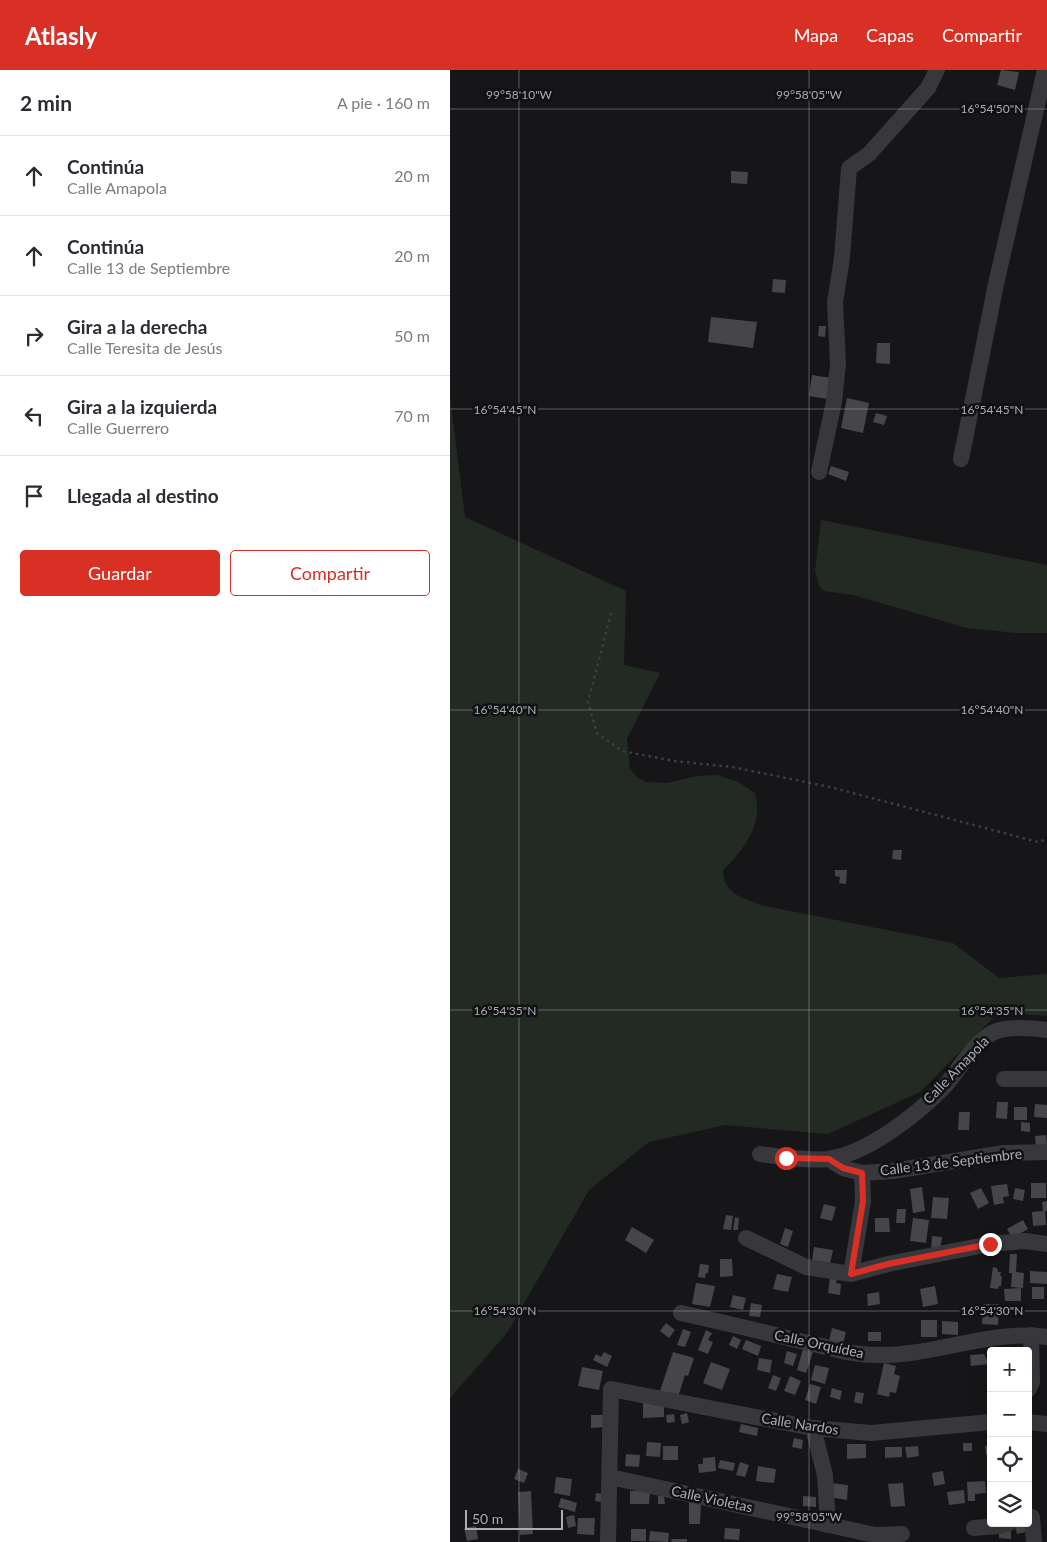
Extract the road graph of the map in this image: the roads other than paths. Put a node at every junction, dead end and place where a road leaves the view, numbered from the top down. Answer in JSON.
{"nodes":[{"id":1,"x":937,"y":70,"type":"edge"},
{"id":2,"x":1045,"y":70,"type":"edge"},
{"id":3,"x":961,"y":459,"type":"dead end"},
{"id":4,"x":819,"y":472,"type":"dead end"},
{"id":5,"x":1047,"y":1030,"type":"edge"},
{"id":6,"x":1004,"y":1079,"type":"dead end"},
{"id":7,"x":1047,"y":1079,"type":"edge"},
{"id":8,"x":1047,"y":1152,"type":"edge"},
{"id":9,"x":760,"y":1154,"type":"dead end"},
{"id":10,"x":829,"y":1159,"type":"junction"},
{"id":11,"x":862,"y":1173,"type":"junction"},
{"id":12,"x":746,"y":1238,"type":"dead end"},
{"id":13,"x":1047,"y":1244,"type":"edge"},
{"id":14,"x":851,"y":1274,"type":"junction"},
{"id":15,"x":681,"y":1313,"type":"dead end"},
{"id":16,"x":1039,"y":1336,"type":"edge"},
{"id":17,"x":1032,"y":1382,"type":"edge"},
{"id":18,"x":987,"y":1422,"type":"edge"},
{"id":19,"x":1032,"y":1422,"type":"edge"},
{"id":20,"x":1047,"y":1424,"type":"edge"},
{"id":21,"x":814,"y":1428,"type":"junction"},
{"id":22,"x":610,"y":1477,"type":"junction"},
{"id":23,"x":1036,"y":1517,"type":"edge"},
{"id":24,"x":828,"y":1524,"type":"junction"},
{"id":25,"x":987,"y":1527,"type":"edge"},
{"id":26,"x":974,"y":1528,"type":"dead end"},
{"id":27,"x":902,"y":1534,"type":"dead end"},
{"id":28,"x":608,"y":1542,"type":"edge"},
{"id":29,"x":1034,"y":1542,"type":"edge"}],
"edges":[{"from":1,"to":4,"type":"street"},
{"from":2,"to":3,"type":"street"},
{"from":5,"to":10,"type":"street","name":"Calle Amapola"},
{"from":6,"to":7,"type":"street"},
{"from":8,"to":11,"type":"street","name":"Calle 13 de Septiembre"},
{"from":9,"to":10,"type":"street","name":"Calle Amapola"},
{"from":10,"to":11,"type":"street","name":"Calle 13 de Septiembre"},
{"from":11,"to":14,"type":"street"},
{"from":12,"to":14,"type":"street"},
{"from":13,"to":14,"type":"street"},
{"from":15,"to":16,"type":"street","name":"Calle Orquídea"},
{"from":16,"to":17,"type":"street"},
{"from":18,"to":21,"type":"street","name":"Calle Nardos"},
{"from":19,"to":20,"type":"street"},
{"from":21,"to":22,"type":"street","name":"Calle Nardos"},
{"from":21,"to":24,"type":"street"},
{"from":22,"to":24,"type":"street","name":"Calle Violetas"},
{"from":22,"to":28,"type":"street"},
{"from":23,"to":29,"type":"street"},
{"from":24,"to":27,"type":"street","name":"Calle Violetas"},
{"from":25,"to":26,"type":"street"}]}
